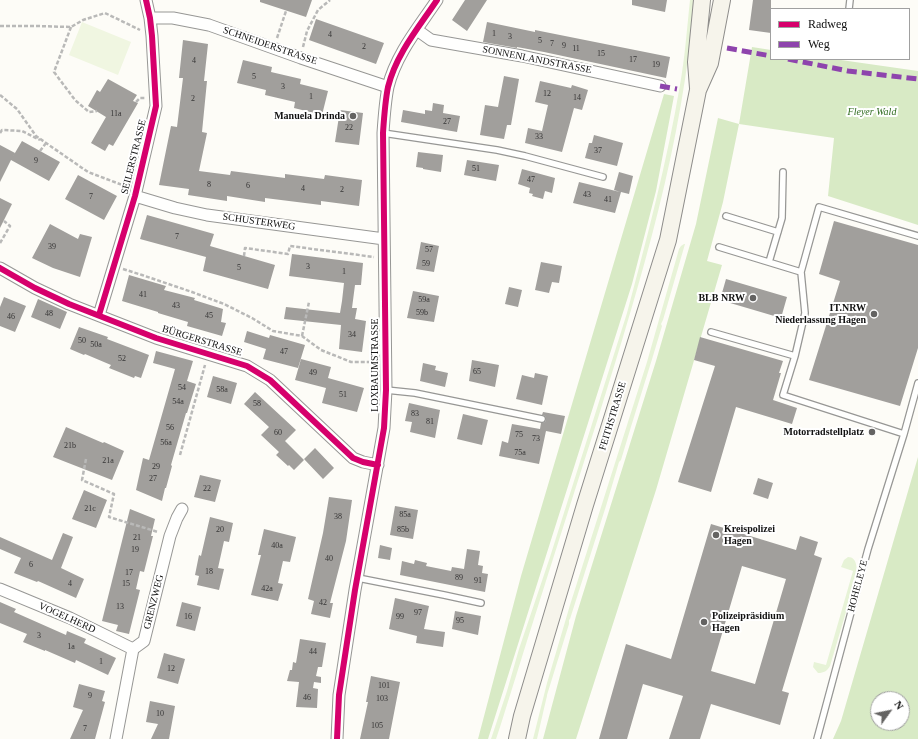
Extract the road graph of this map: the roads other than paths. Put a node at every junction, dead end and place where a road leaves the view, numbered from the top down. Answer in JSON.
{"nodes":[{"id":1,"x":146,"y":0,"type":"edge"},
{"id":2,"x":437,"y":0,"type":"edge"},
{"id":3,"x":702,"y":0,"type":"edge"},
{"id":4,"x":722,"y":0,"type":"edge"},
{"id":5,"x":150,"y":18,"type":"junction"},
{"id":6,"x":417,"y":30,"type":"junction"},
{"id":7,"x":660,"y":86,"type":"dead end"},
{"id":8,"x":388,"y":87,"type":"junction"},
{"id":9,"x":698,"y":90,"type":"junction"},
{"id":10,"x":383,"y":133,"type":"junction"},
{"id":11,"x":784,"y":172,"type":"dead end"},
{"id":12,"x":603,"y":177,"type":"dead end"},
{"id":13,"x":135,"y":196,"type":"junction"},
{"id":14,"x":726,"y":216,"type":"dead end"},
{"id":15,"x":778,"y":232,"type":"junction"},
{"id":16,"x":918,"y":236,"type":"edge"},
{"id":17,"x":384,"y":239,"type":"junction"},
{"id":18,"x":719,"y":247,"type":"dead end"},
{"id":19,"x":769,"y":262,"type":"junction"},
{"id":20,"x":0,"y":268,"type":"edge"},
{"id":21,"x":801,"y":272,"type":"junction"},
{"id":22,"x":99,"y":315,"type":"junction"},
{"id":23,"x":711,"y":332,"type":"dead end"},
{"id":24,"x":795,"y":356,"type":"junction"},
{"id":25,"x":918,"y":383,"type":"edge"},
{"id":26,"x":386,"y":390,"type":"junction"},
{"id":27,"x":542,"y":419,"type":"dead end"},
{"id":28,"x":904,"y":434,"type":"junction"},
{"id":29,"x":378,"y":464,"type":"junction"},
{"id":30,"x":182,"y":509,"type":"dead end"},
{"id":31,"x":358,"y":578,"type":"junction"},
{"id":32,"x":0,"y":589,"type":"edge"},
{"id":33,"x":482,"y":603,"type":"dead end"},
{"id":34,"x":132,"y":650,"type":"junction"},
{"id":35,"x":116,"y":739,"type":"edge"},
{"id":36,"x":337,"y":739,"type":"edge"},
{"id":37,"x":517,"y":739,"type":"edge"},
{"id":38,"x":817,"y":739,"type":"edge"}],
"edges":[{"from":1,"to":5,"type":"street","name":"SEILERSTRASSE"},
{"from":2,"to":6,"type":"street","name":"LOXBAUMSTRASSE"},
{"from":3,"to":9,"type":"main road","name":"FEITHSTRASSE"},
{"from":4,"to":9,"type":"main road","name":"FEITHSTRASSE"},
{"from":5,"to":8,"type":"street","name":"SCHNEIDERSTRASSE"},
{"from":5,"to":13,"type":"street","name":"SEILERSTRASSE"},
{"from":6,"to":7,"type":"street","name":"SONNENLANDSTRASSE"},
{"from":6,"to":8,"type":"street","name":"LOXBAUMSTRASSE"},
{"from":8,"to":10,"type":"street","name":"LOXBAUMSTRASSE"},
{"from":9,"to":37,"type":"main road","name":"FEITHSTRASSE"},
{"from":10,"to":12,"type":"lane"},
{"from":10,"to":17,"type":"street","name":"LOXBAUMSTRASSE"},
{"from":11,"to":15,"type":"lane"},
{"from":13,"to":17,"type":"street","name":"SCHUSTERWEG"},
{"from":13,"to":22,"type":"street","name":"SEILERSTRASSE"},
{"from":14,"to":15,"type":"lane"},
{"from":15,"to":19,"type":"lane"},
{"from":16,"to":21,"type":"lane"},
{"from":17,"to":26,"type":"street","name":"LOXBAUMSTRASSE"},
{"from":18,"to":19,"type":"lane"},
{"from":19,"to":21,"type":"lane"},
{"from":20,"to":22,"type":"street","name":"BÜRGERSTRASSE"},
{"from":21,"to":24,"type":"lane"},
{"from":22,"to":29,"type":"street","name":"BÜRGERSTRASSE"},
{"from":23,"to":24,"type":"lane"},
{"from":24,"to":28,"type":"lane"},
{"from":25,"to":28,"type":"lane","name":"HOHELEYE"},
{"from":26,"to":27,"type":"lane","name":"LOXBAUMSTRASSE"},
{"from":26,"to":29,"type":"street","name":"LOXBAUMSTRASSE"},
{"from":28,"to":38,"type":"lane","name":"HOHELEYE"},
{"from":29,"to":31,"type":"street","name":"LOXBAUMSTRASSE"},
{"from":30,"to":34,"type":"street","name":"GRENZWEG"},
{"from":31,"to":33,"type":"lane"},
{"from":31,"to":36,"type":"street","name":"LOXBAUMSTRASSE"},
{"from":32,"to":34,"type":"street","name":"VOGELHERD"},
{"from":34,"to":35,"type":"street"}]}
